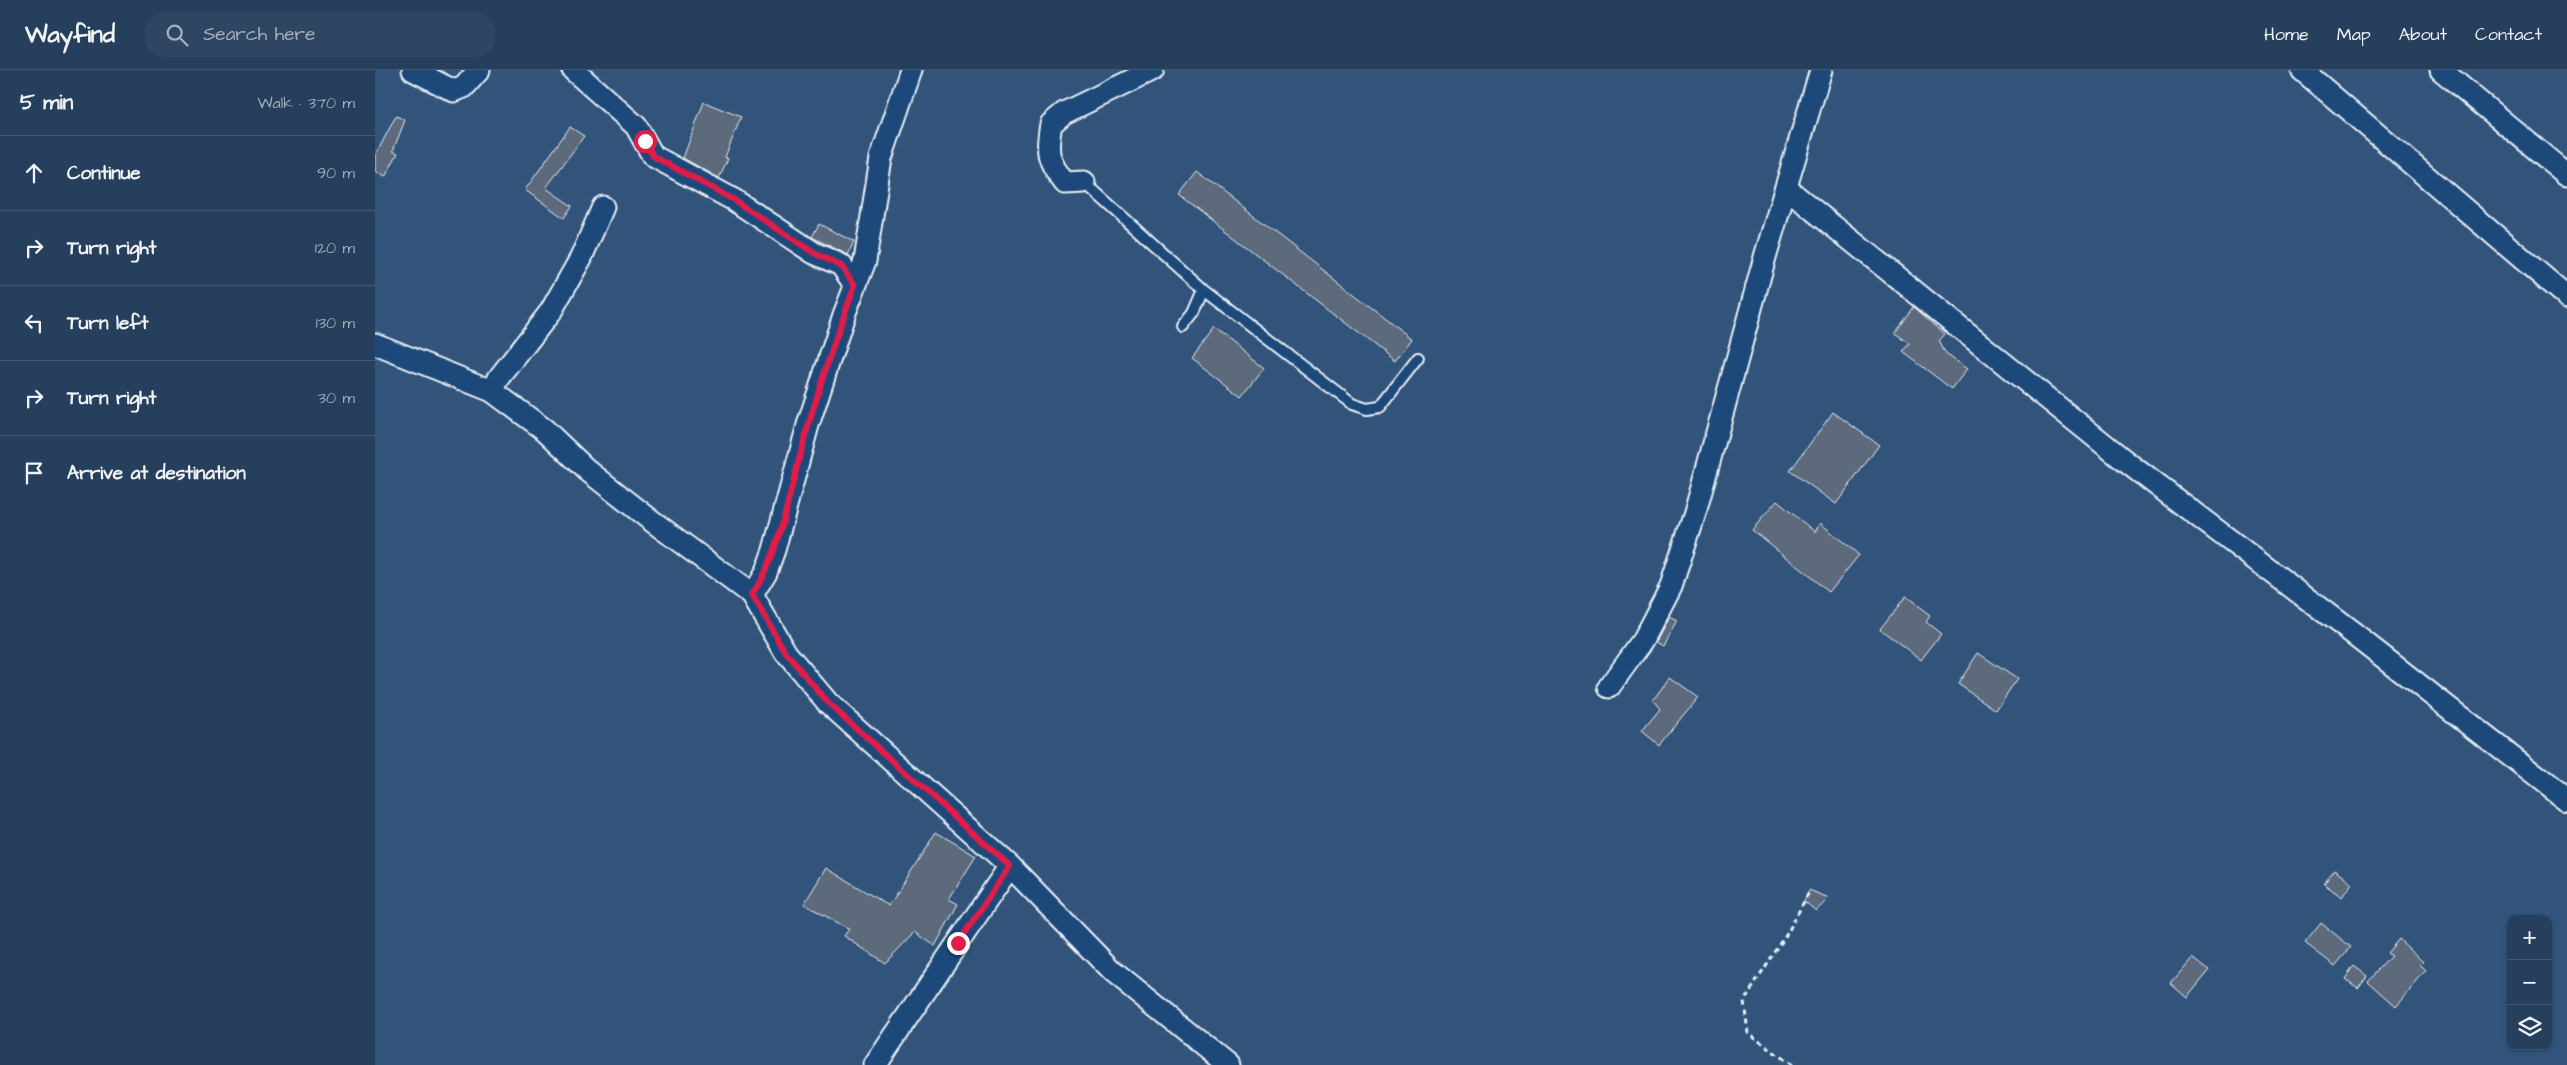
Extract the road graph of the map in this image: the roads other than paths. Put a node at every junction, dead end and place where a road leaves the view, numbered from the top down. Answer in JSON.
{"nodes":[{"id":1,"x":413,"y":70,"type":"edge"},
{"id":2,"x":479,"y":70,"type":"edge"},
{"id":3,"x":573,"y":70,"type":"edge"},
{"id":4,"x":911,"y":70,"type":"edge"},
{"id":5,"x":1153,"y":70,"type":"edge"},
{"id":6,"x":1821,"y":70,"type":"edge"},
{"id":7,"x":2302,"y":70,"type":"edge"},
{"id":8,"x":2441,"y":70,"type":"edge"},
{"id":9,"x":2567,"y":175,"type":"edge"},
{"id":10,"x":1084,"y":182,"type":"joint"},
{"id":11,"x":1786,"y":188,"type":"junction"},
{"id":12,"x":603,"y":207,"type":"dead end"},
{"id":13,"x":855,"y":285,"type":"junction"},
{"id":14,"x":1204,"y":290,"type":"junction"},
{"id":15,"x":2567,"y":297,"type":"edge"},
{"id":16,"x":1183,"y":326,"type":"dead end"},
{"id":17,"x":375,"y":344,"type":"edge"},
{"id":18,"x":1418,"y":358,"type":"dead end"},
{"id":19,"x":492,"y":391,"type":"junction"},
{"id":20,"x":752,"y":595,"type":"junction"},
{"id":21,"x":1609,"y":687,"type":"dead end"},
{"id":22,"x":2567,"y":800,"type":"edge"},
{"id":23,"x":1010,"y":866,"type":"junction"},
{"id":24,"x":875,"y":1065,"type":"edge"},
{"id":25,"x":1227,"y":1065,"type":"edge"}],
"edges":[{"from":1,"to":2,"type":"street"},
{"from":3,"to":13,"type":"street"},
{"from":4,"to":13,"type":"street"},
{"from":5,"to":10,"type":"street"},
{"from":6,"to":11,"type":"street"},
{"from":7,"to":15,"type":"street"},
{"from":8,"to":9,"type":"street"},
{"from":10,"to":14,"type":"lane"},
{"from":11,"to":21,"type":"street"},
{"from":11,"to":22,"type":"street"},
{"from":12,"to":19,"type":"street"},
{"from":13,"to":20,"type":"street"},
{"from":14,"to":16,"type":"lane"},
{"from":14,"to":18,"type":"lane"},
{"from":17,"to":19,"type":"street"},
{"from":19,"to":20,"type":"street"},
{"from":20,"to":23,"type":"street"},
{"from":23,"to":24,"type":"street"},
{"from":23,"to":25,"type":"street"}]}
